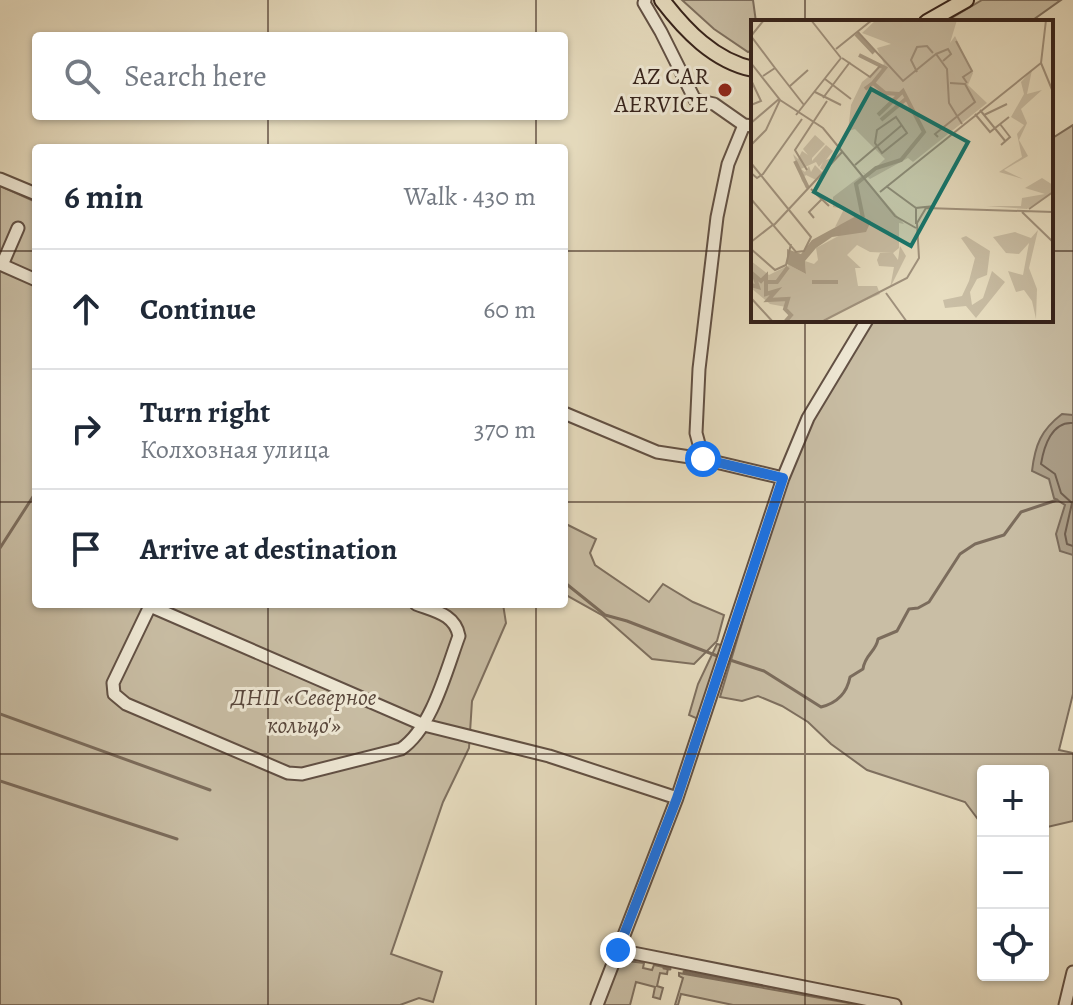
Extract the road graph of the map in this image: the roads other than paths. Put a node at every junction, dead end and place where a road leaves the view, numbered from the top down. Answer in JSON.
{"nodes":[{"id":1,"x":645,"y":0,"type":"edge"},
{"id":2,"x":662,"y":0,"type":"edge"},
{"id":3,"x":966,"y":0,"type":"edge"},
{"id":4,"x":931,"y":20,"type":"edge"},
{"id":5,"x":751,"y":68,"type":"edge"},
{"id":6,"x":749,"y":126,"type":"edge"},
{"id":7,"x":0,"y":179,"type":"edge"},
{"id":8,"x":32,"y":192,"type":"edge"},
{"id":9,"x":18,"y":228,"type":"dead end"},
{"id":10,"x":1,"y":264,"type":"edge"},
{"id":11,"x":32,"y":278,"type":"edge"},
{"id":12,"x":866,"y":322,"type":"edge"},
{"id":13,"x":568,"y":415,"type":"edge"},
{"id":14,"x":703,"y":459,"type":"junction"},
{"id":15,"x":783,"y":478,"type":"junction"},
{"id":16,"x":150,"y":608,"type":"edge"},
{"id":17,"x":158,"y":608,"type":"edge"},
{"id":18,"x":426,"y":608,"type":"edge"},
{"id":19,"x":424,"y":725,"type":"junction"},
{"id":20,"x":677,"y":798,"type":"junction"},
{"id":21,"x":618,"y":950,"type":"junction"},
{"id":22,"x":1073,"y":972,"type":"edge"},
{"id":23,"x":597,"y":1005,"type":"edge"},
{"id":24,"x":895,"y":1005,"type":"edge"},
{"id":25,"x":1065,"y":1005,"type":"edge"}],
"edges":[{"from":1,"to":6,"type":"street"},
{"from":2,"to":5,"type":"main road"},
{"from":3,"to":4,"type":"main road"},
{"from":6,"to":14,"type":"street"},
{"from":7,"to":8,"type":"street"},
{"from":9,"to":10,"type":"street"},
{"from":10,"to":11,"type":"street"},
{"from":12,"to":15,"type":"street"},
{"from":13,"to":14,"type":"street"},
{"from":14,"to":15,"type":"street"},
{"from":15,"to":20,"type":"street"},
{"from":16,"to":19,"type":"street"},
{"from":17,"to":19,"type":"street"},
{"from":18,"to":19,"type":"street"},
{"from":19,"to":20,"type":"street"},
{"from":20,"to":21,"type":"street"},
{"from":21,"to":23,"type":"street"},
{"from":21,"to":24,"type":"street"},
{"from":22,"to":25,"type":"street"}]}
